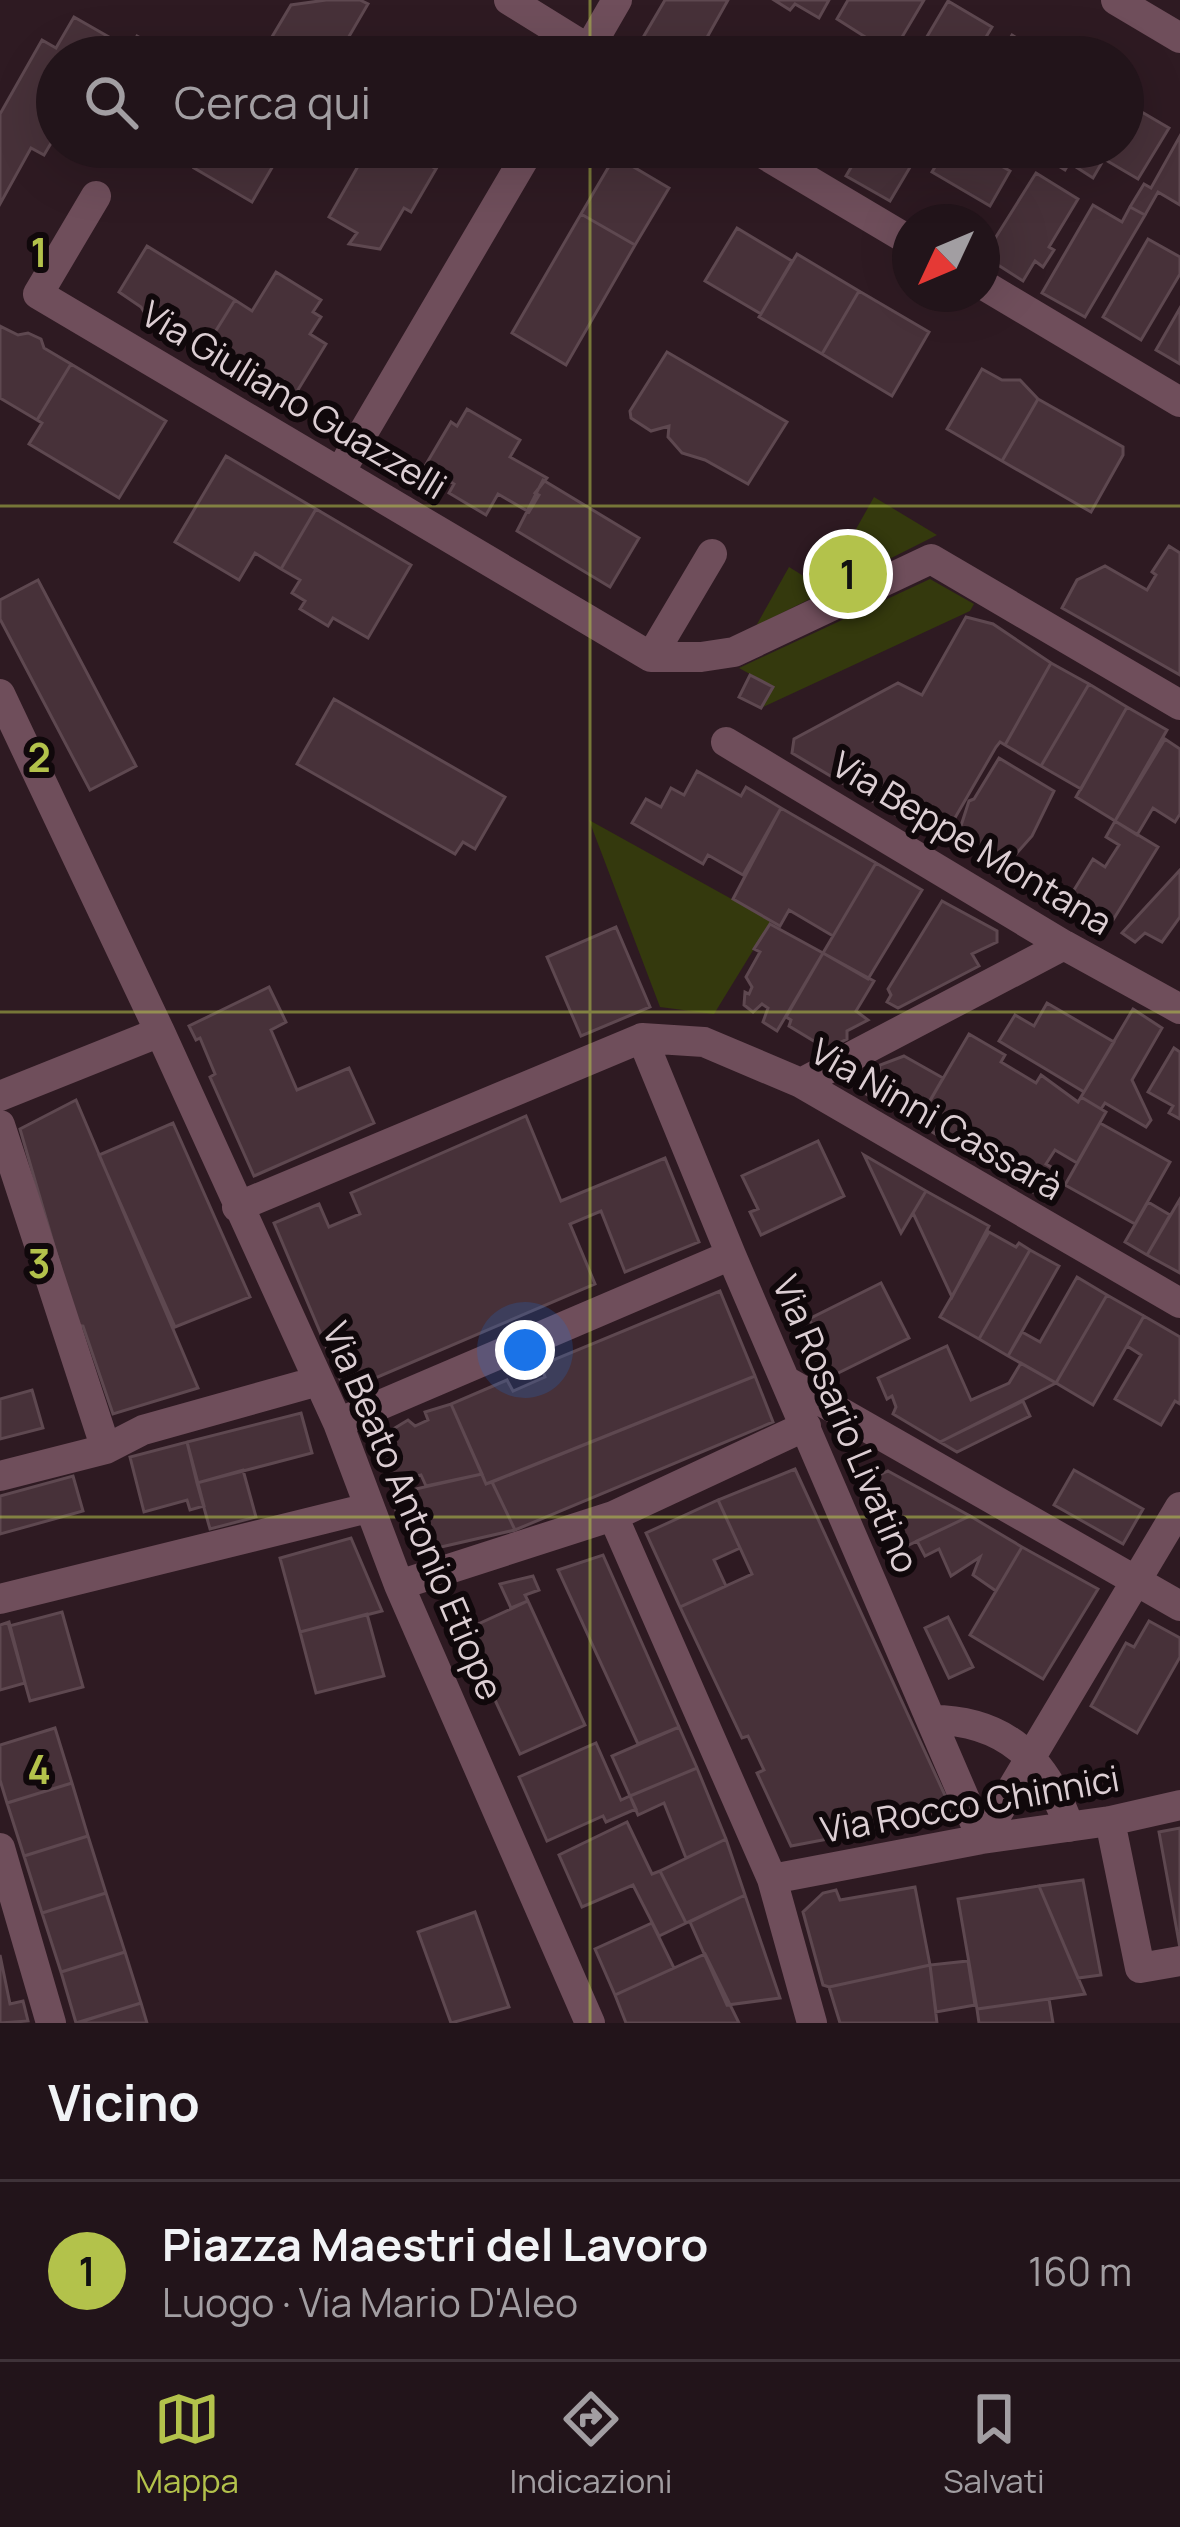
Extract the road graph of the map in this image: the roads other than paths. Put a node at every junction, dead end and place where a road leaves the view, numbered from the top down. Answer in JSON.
{"nodes":[{"id":1,"x":509,"y":0,"type":"edge"},
{"id":2,"x":617,"y":0,"type":"edge"},
{"id":3,"x":1116,"y":0,"type":"edge"},
{"id":4,"x":564,"y":36,"type":"edge"},
{"id":5,"x":600,"y":36,"type":"edge"},
{"id":6,"x":1180,"y":38,"type":"edge"},
{"id":7,"x":519,"y":168,"type":"edge"},
{"id":8,"x":787,"y":168,"type":"edge"},
{"id":9,"x":96,"y":196,"type":"dead end"},
{"id":10,"x":892,"y":230,"type":"edge"},
{"id":11,"x":1000,"y":295,"type":"edge"},
{"id":12,"x":1180,"y":402,"type":"edge"},
{"id":13,"x":340,"y":472,"type":"junction"},
{"id":14,"x":712,"y":554,"type":"dead end"},
{"id":15,"x":651,"y":657,"type":"junction"},
{"id":16,"x":0,"y":694,"type":"edge"},
{"id":17,"x":1180,"y":704,"type":"edge"},
{"id":18,"x":726,"y":742,"type":"dead end"},
{"id":19,"x":1064,"y":945,"type":"junction"},
{"id":20,"x":1180,"y":1009,"type":"edge"},
{"id":21,"x":160,"y":1032,"type":"junction"},
{"id":22,"x":642,"y":1038,"type":"junction"},
{"id":23,"x":801,"y":1083,"type":"junction"},
{"id":24,"x":0,"y":1096,"type":"edge"},
{"id":25,"x":0,"y":1125,"type":"edge"},
{"id":26,"x":237,"y":1207,"type":"junction"},
{"id":27,"x":731,"y":1255,"type":"junction"},
{"id":28,"x":1180,"y":1303,"type":"edge"},
{"id":29,"x":318,"y":1381,"type":"junction"},
{"id":30,"x":786,"y":1381,"type":"junction"},
{"id":31,"x":338,"y":1423,"type":"junction"},
{"id":32,"x":806,"y":1426,"type":"junction"},
{"id":33,"x":106,"y":1449,"type":"junction"},
{"id":34,"x":0,"y":1476,"type":"edge"},
{"id":35,"x":1180,"y":1507,"type":"edge"},
{"id":36,"x":368,"y":1508,"type":"junction"},
{"id":37,"x":614,"y":1516,"type":"junction"},
{"id":38,"x":1136,"y":1581,"type":"junction"},
{"id":39,"x":398,"y":1585,"type":"junction"},
{"id":40,"x":0,"y":1600,"type":"edge"},
{"id":41,"x":1180,"y":1606,"type":"edge"},
{"id":42,"x":932,"y":1720,"type":"junction"},
{"id":43,"x":1031,"y":1756,"type":"junction"},
{"id":44,"x":1180,"y":1805,"type":"edge"},
{"id":45,"x":1110,"y":1821,"type":"junction"},
{"id":46,"x":1069,"y":1827,"type":"junction"},
{"id":47,"x":982,"y":1839,"type":"junction"},
{"id":48,"x":0,"y":1848,"type":"edge"},
{"id":49,"x":772,"y":1879,"type":"junction"},
{"id":50,"x":12,"y":1939,"type":"edge"},
{"id":51,"x":1180,"y":1961,"type":"edge"},
{"id":52,"x":51,"y":2023,"type":"edge"},
{"id":53,"x":590,"y":2023,"type":"edge"},
{"id":54,"x":812,"y":2023,"type":"edge"}],
"edges":[{"from":1,"to":4,"type":"street"},
{"from":2,"to":5,"type":"street"},
{"from":3,"to":6,"type":"street"},
{"from":7,"to":13,"type":"street"},
{"from":8,"to":10,"type":"street"},
{"from":9,"to":13,"type":"street","name":"Via Giuliano Guazzelli"},
{"from":11,"to":12,"type":"street"},
{"from":13,"to":15,"type":"street","name":"Via Giuliano Guazzelli"},
{"from":14,"to":15,"type":"street"},
{"from":15,"to":17,"type":"street"},
{"from":16,"to":21,"type":"street","name":"Via Beato Antonio Etiope"},
{"from":18,"to":19,"type":"street","name":"Via Beppe Montana"},
{"from":19,"to":20,"type":"street","name":"Via Beppe Montana"},
{"from":19,"to":23,"type":"street"},
{"from":21,"to":24,"type":"street"},
{"from":21,"to":26,"type":"street","name":"Via Beato Antonio Etiope"},
{"from":22,"to":23,"type":"street","name":"Via Ninni Cassarà"},
{"from":22,"to":26,"type":"street"},
{"from":22,"to":27,"type":"street","name":"Via Rosario Livatino"},
{"from":23,"to":28,"type":"street","name":"Via Ninni Cassarà"},
{"from":25,"to":33,"type":"street"},
{"from":26,"to":29,"type":"street","name":"Via Beato Antonio Etiope"},
{"from":27,"to":30,"type":"street","name":"Via Rosario Livatino"},
{"from":27,"to":31,"type":"street"},
{"from":29,"to":31,"type":"street","name":"Via Beato Antonio Etiope"},
{"from":29,"to":33,"type":"street"},
{"from":30,"to":32,"type":"street","name":"Via Rosario Livatino"},
{"from":30,"to":38,"type":"street"},
{"from":31,"to":36,"type":"street","name":"Via Beato Antonio Etiope"},
{"from":32,"to":37,"type":"street"},
{"from":32,"to":42,"type":"street","name":"Via Rosario Livatino"},
{"from":33,"to":34,"type":"street"},
{"from":35,"to":38,"type":"street"},
{"from":36,"to":39,"type":"street","name":"Via Beato Antonio Etiope"},
{"from":36,"to":40,"type":"street"},
{"from":37,"to":39,"type":"street"},
{"from":37,"to":49,"type":"street"},
{"from":38,"to":41,"type":"street"},
{"from":38,"to":43,"type":"street"},
{"from":39,"to":53,"type":"street","name":"Via Beato Antonio Etiope"},
{"from":42,"to":43,"type":"street"},
{"from":42,"to":47,"type":"street","name":"Via Rosario Livatino"},
{"from":43,"to":46,"type":"street"},
{"from":43,"to":47,"type":"street"},
{"from":44,"to":45,"type":"street","name":"Via Rocco Chinnici"},
{"from":45,"to":46,"type":"street","name":"Via Rocco Chinnici"},
{"from":45,"to":51,"type":"street"},
{"from":46,"to":47,"type":"street","name":"Via Rocco Chinnici"},
{"from":47,"to":49,"type":"street","name":"Via Rocco Chinnici"},
{"from":48,"to":50,"type":"street"},
{"from":49,"to":54,"type":"street"},
{"from":50,"to":52,"type":"street"}]}
